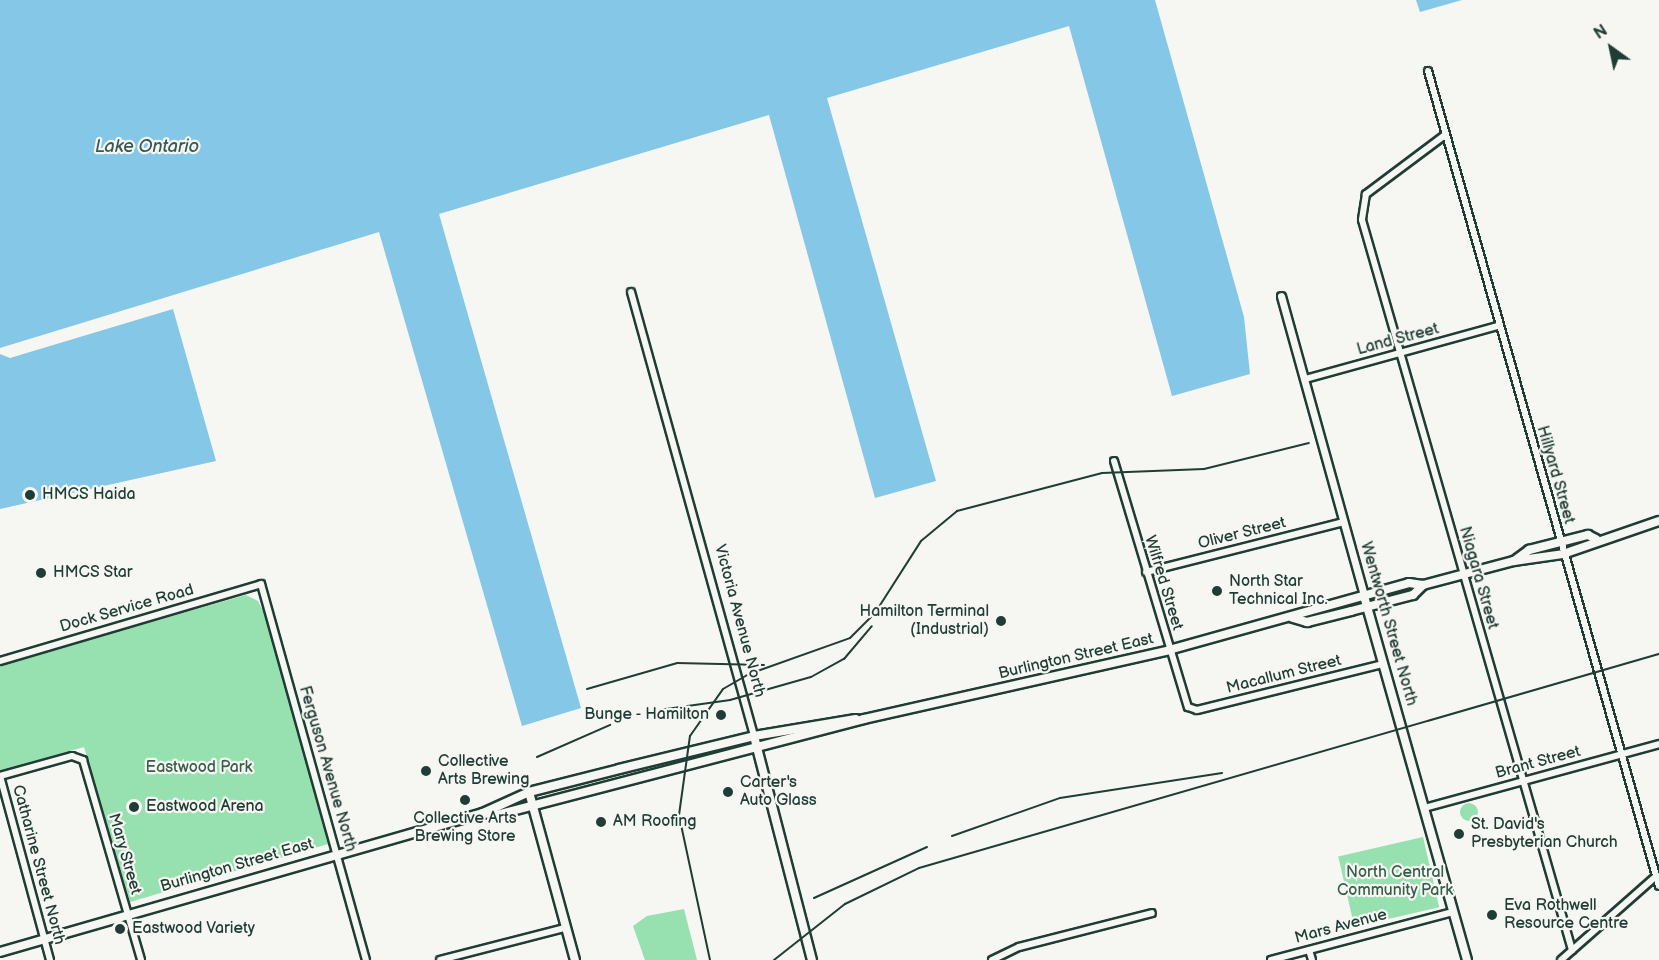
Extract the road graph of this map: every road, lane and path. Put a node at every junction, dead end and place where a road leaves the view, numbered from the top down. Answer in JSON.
{"nodes":[{"id":1,"x":1428,"y":71,"type":"dead end"},
{"id":2,"x":1445,"y":135,"type":"junction"},
{"id":3,"x":631,"y":292,"type":"dead end"},
{"id":4,"x":1281,"y":296,"type":"dead end"},
{"id":5,"x":1498,"y":326,"type":"junction"},
{"id":6,"x":1400,"y":354,"type":"junction"},
{"id":7,"x":1305,"y":379,"type":"junction"},
{"id":8,"x":1114,"y":461,"type":"dead end"},
{"id":9,"x":1344,"y":522,"type":"junction"},
{"id":10,"x":1659,"y":522,"type":"edge"},
{"id":11,"x":1596,"y":539,"type":"junction"},
{"id":12,"x":1560,"y":542,"type":"junction"},
{"id":13,"x":1563,"y":554,"type":"junction"},
{"id":14,"x":1514,"y":561,"type":"junction"},
{"id":15,"x":1146,"y":572,"type":"junction"},
{"id":16,"x":1463,"y":575,"type":"junction"},
{"id":17,"x":261,"y":585,"type":"joint"},
{"id":18,"x":1423,"y":585,"type":"junction"},
{"id":19,"x":1364,"y":596,"type":"junction"},
{"id":20,"x":1367,"y":607,"type":"junction"},
{"id":21,"x":1293,"y":618,"type":"junction"},
{"id":22,"x":1169,"y":650,"type":"junction"},
{"id":23,"x":0,"y":661,"type":"edge"},
{"id":24,"x":1383,"y":664,"type":"junction"},
{"id":25,"x":1191,"y":710,"type":"joint"},
{"id":26,"x":864,"y":719,"type":"junction"},
{"id":27,"x":754,"y":736,"type":"junction"},
{"id":28,"x":1659,"y":744,"type":"edge"},
{"id":29,"x":758,"y":749,"type":"junction"},
{"id":30,"x":1619,"y":755,"type":"junction"},
{"id":31,"x":0,"y":776,"type":"edge"},
{"id":32,"x":1521,"y":782,"type":"junction"},
{"id":33,"x":529,"y":792,"type":"junction"},
{"id":34,"x":533,"y":804,"type":"junction"},
{"id":35,"x":1424,"y":808,"type":"junction"},
{"id":36,"x":483,"y":813,"type":"junction"},
{"id":37,"x":336,"y":852,"type":"junction"},
{"id":38,"x":1654,"y":878,"type":"junction"},
{"id":39,"x":1659,"y":886,"type":"edge"},
{"id":40,"x":1452,"y":912,"type":"junction"},
{"id":41,"x":1152,"y":913,"type":"dead end"},
{"id":42,"x":128,"y":914,"type":"junction"},
{"id":43,"x":565,"y":927,"type":"junction"},
{"id":44,"x":44,"y":939,"type":"junction"},
{"id":45,"x":1309,"y":950,"type":"junction"},
{"id":46,"x":1572,"y":950,"type":"junction"},
{"id":47,"x":0,"y":952,"type":"edge"},
{"id":48,"x":50,"y":960,"type":"edge"},
{"id":49,"x":141,"y":960,"type":"edge"},
{"id":50,"x":366,"y":960,"type":"edge"},
{"id":51,"x":440,"y":960,"type":"edge"},
{"id":52,"x":575,"y":960,"type":"edge"},
{"id":53,"x":812,"y":960,"type":"edge"},
{"id":54,"x":992,"y":960,"type":"edge"},
{"id":55,"x":1271,"y":960,"type":"edge"},
{"id":56,"x":1312,"y":960,"type":"edge"},
{"id":57,"x":1467,"y":960,"type":"edge"},
{"id":58,"x":1561,"y":960,"type":"edge"}],
"edges":[{"from":1,"to":2,"type":"street","name":"Hillyard Street"},
{"from":2,"to":5,"type":"street","name":"Hillyard Street"},
{"from":2,"to":6,"type":"street","name":"Niagara Street"},
{"from":3,"to":27,"type":"street","name":"Victoria Avenue North"},
{"from":4,"to":7,"type":"street","name":"Wentworth Street North"},
{"from":5,"to":6,"type":"street","name":"Land Street"},
{"from":5,"to":12,"type":"street","name":"Hillyard Street"},
{"from":6,"to":7,"type":"street","name":"Land Street"},
{"from":6,"to":16,"type":"street","name":"Niagara Street"},
{"from":7,"to":9,"type":"street","name":"Wentworth Street North"},
{"from":8,"to":15,"type":"street","name":"Wilfred Street"},
{"from":9,"to":15,"type":"street","name":"Oliver Street"},
{"from":9,"to":19,"type":"street","name":"Wentworth Street North"},
{"from":10,"to":11,"type":"main road","name":"Burlington Street East"},
{"from":11,"to":12,"type":"main road","name":"Burlington Street East"},
{"from":11,"to":13,"type":"main road","name":"Burlington Street East"},
{"from":12,"to":13,"type":"street","name":"Hillyard Street"},
{"from":12,"to":14,"type":"main road","name":"Burlington Street East"},
{"from":13,"to":14,"type":"main road","name":"Burlington Street East"},
{"from":13,"to":30,"type":"street","name":"Hillyard Street"},
{"from":14,"to":16,"type":"main road","name":"Burlington Street East"},
{"from":15,"to":22,"type":"street","name":"Wilfred Street"},
{"from":16,"to":18,"type":"main road","name":"Burlington Street East"},
{"from":16,"to":32,"type":"street","name":"Niagara Street"},
{"from":17,"to":23,"type":"street","name":"Dock Service Road"},
{"from":17,"to":37,"type":"street","name":"Ferguson Avenue North"},
{"from":18,"to":19,"type":"main road","name":"Burlington Street East"},
{"from":18,"to":20,"type":"main road","name":"Burlington Street East"},
{"from":19,"to":20,"type":"main road","name":"Wentworth Street North"},
{"from":19,"to":21,"type":"main road","name":"Burlington Street East"},
{"from":20,"to":21,"type":"main road","name":"Burlington Street East"},
{"from":20,"to":24,"type":"main road","name":"Wentworth Street North"},
{"from":21,"to":22,"type":"main road","name":"Burlington Street East"},
{"from":22,"to":25,"type":"street","name":"Wilfred Street"},
{"from":22,"to":26,"type":"main road","name":"Burlington Street East"},
{"from":24,"to":25,"type":"street","name":"Macallum Street"},
{"from":24,"to":35,"type":"main road","name":"Wentworth Street North"},
{"from":26,"to":27,"type":"main road","name":"Burlington Street East"},
{"from":26,"to":29,"type":"main road","name":"Burlington Street East"},
{"from":27,"to":29,"type":"main road","name":"Victoria Avenue North"},
{"from":27,"to":33,"type":"main road","name":"Burlington Street East"},
{"from":28,"to":30,"type":"street","name":"Brant Street"},
{"from":29,"to":34,"type":"main road","name":"Burlington Street East"},
{"from":29,"to":53,"type":"main road","name":"Victoria Avenue North"},
{"from":30,"to":32,"type":"street","name":"Brant Street"},
{"from":30,"to":38,"type":"street","name":"Hillyard Street"},
{"from":31,"to":42,"type":"street","name":"Mary Street"},
{"from":31,"to":44,"type":"street","name":"Catharine Street North"},
{"from":32,"to":35,"type":"street","name":"Brant Street"},
{"from":32,"to":46,"type":"street","name":"Niagara Street"},
{"from":33,"to":34,"type":"main road"},
{"from":33,"to":36,"type":"main road","name":"Burlington Street East"},
{"from":34,"to":36,"type":"main road","name":"Burlington Street East"},
{"from":34,"to":43,"type":"main road"},
{"from":35,"to":40,"type":"main road","name":"Wentworth Street North"},
{"from":36,"to":37,"type":"main road","name":"Burlington Street East"},
{"from":37,"to":42,"type":"main road","name":"Burlington Street East"},
{"from":37,"to":50,"type":"street","name":"Ferguson Avenue North"},
{"from":38,"to":39,"type":"street","name":"Hillyard Street"},
{"from":38,"to":46,"type":"street"},
{"from":40,"to":45,"type":"street","name":"Mars Avenue"},
{"from":40,"to":57,"type":"main road","name":"Wentworth Street North"},
{"from":41,"to":54,"type":"street"},
{"from":42,"to":44,"type":"main road","name":"Burlington Street East"},
{"from":42,"to":49,"type":"street","name":"Mary Street"},
{"from":43,"to":51,"type":"street"},
{"from":43,"to":52,"type":"main road"},
{"from":44,"to":47,"type":"main road","name":"Burlington Street East"},
{"from":44,"to":48,"type":"street","name":"Catharine Street North"},
{"from":45,"to":55,"type":"street","name":"Mars Avenue"},
{"from":45,"to":56,"type":"street"},
{"from":46,"to":58,"type":"street"}]}
